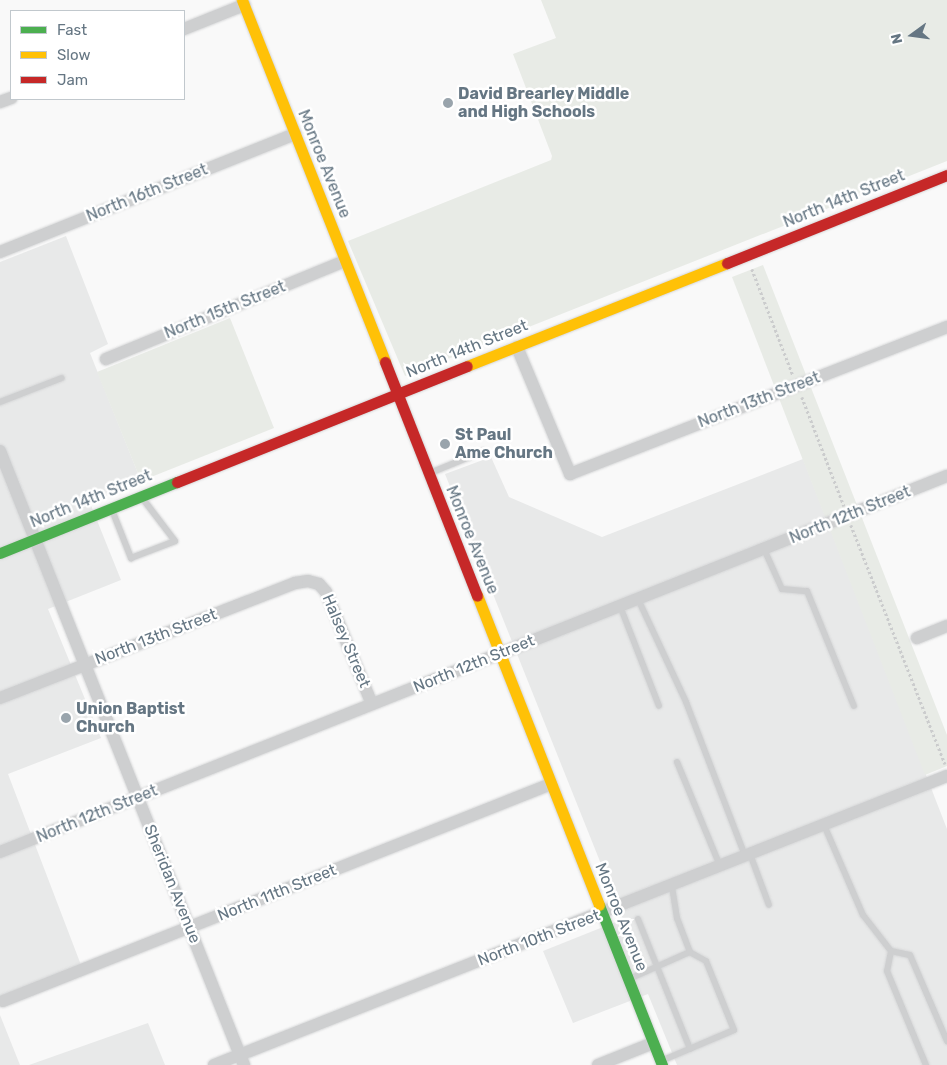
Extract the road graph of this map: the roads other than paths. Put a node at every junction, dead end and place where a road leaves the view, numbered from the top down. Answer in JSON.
{"nodes":[{"id":1,"x":243,"y":3,"type":"edge"},
{"id":2,"x":185,"y":29,"type":"edge"},
{"id":3,"x":295,"y":134,"type":"junction"},
{"id":4,"x":947,"y":175,"type":"edge"},
{"id":5,"x":0,"y":252,"type":"edge"},
{"id":6,"x":345,"y":261,"type":"junction"},
{"id":7,"x":947,"y":327,"type":"edge"},
{"id":8,"x":517,"y":347,"type":"junction"},
{"id":9,"x":106,"y":359,"type":"dead end"},
{"id":10,"x":62,"y":378,"type":"dead end"},
{"id":11,"x":397,"y":394,"type":"junction"},
{"id":12,"x":0,"y":402,"type":"edge"},
{"id":13,"x":0,"y":451,"type":"edge"},
{"id":14,"x":484,"y":451,"type":"dead end"},
{"id":15,"x":429,"y":474,"type":"junction"},
{"id":16,"x":947,"y":476,"type":"edge"},
{"id":17,"x":141,"y":497,"type":"junction"},
{"id":18,"x":111,"y":509,"type":"junction"},
{"id":19,"x":35,"y":539,"type":"junction"},
{"id":20,"x":764,"y":549,"type":"junction"},
{"id":21,"x":0,"y":553,"type":"edge"},
{"id":22,"x":314,"y":581,"type":"joint"},
{"id":23,"x":638,"y":599,"type":"junction"},
{"id":24,"x":620,"y":606,"type":"junction"},
{"id":25,"x":947,"y":626,"type":"edge"},
{"id":26,"x":917,"y":638,"type":"dead end"},
{"id":27,"x":500,"y":654,"type":"junction"},
{"id":28,"x":85,"y":665,"type":"junction"},
{"id":29,"x":0,"y":698,"type":"edge"},
{"id":30,"x":372,"y":704,"type":"junction"},
{"id":31,"x":659,"y":706,"type":"dead end"},
{"id":32,"x":854,"y":706,"type":"dead end"},
{"id":33,"x":677,"y":762,"type":"dead end"},
{"id":34,"x":947,"y":776,"type":"edge"},
{"id":35,"x":551,"y":784,"type":"junction"},
{"id":36,"x":138,"y":798,"type":"junction"},
{"id":37,"x":824,"y":825,"type":"junction"},
{"id":38,"x":0,"y":852,"type":"edge"},
{"id":39,"x":747,"y":855,"type":"junction"},
{"id":40,"x":720,"y":866,"type":"junction"},
{"id":41,"x":672,"y":885,"type":"junction"},
{"id":42,"x":769,"y":905,"type":"dead end"},
{"id":43,"x":602,"y":913,"type":"junction"},
{"id":44,"x":638,"y":919,"type":"dead end"},
{"id":45,"x":189,"y":928,"type":"junction"},
{"id":46,"x":891,"y":951,"type":"junction"},
{"id":47,"x":690,"y":952,"type":"junction"},
{"id":48,"x":657,"y":966,"type":"junction"},
{"id":49,"x":628,"y":979,"type":"junction"},
{"id":50,"x":3,"y":1001,"type":"dead end"},
{"id":51,"x":947,"y":1041,"type":"edge"},
{"id":52,"x":653,"y":1043,"type":"junction"},
{"id":53,"x":690,"y":1049,"type":"junction"},
{"id":54,"x":242,"y":1060,"type":"edge"},
{"id":55,"x":661,"y":1063,"type":"edge"},
{"id":56,"x":214,"y":1065,"type":"edge"},
{"id":57,"x":598,"y":1065,"type":"edge"},
{"id":58,"x":926,"y":1065,"type":"edge"}],
"edges":[{"from":1,"to":2,"type":"street"},
{"from":1,"to":3,"type":"street","name":"Monroe Avenue"},
{"from":3,"to":5,"type":"street","name":"North 16th Street"},
{"from":3,"to":6,"type":"street","name":"Monroe Avenue"},
{"from":4,"to":8,"type":"street","name":"North 14th Street"},
{"from":6,"to":9,"type":"street","name":"North 15th Street"},
{"from":6,"to":11,"type":"street","name":"Monroe Avenue"},
{"from":7,"to":8,"type":"street","name":"North 13th Street"},
{"from":8,"to":11,"type":"street","name":"North 14th Street"},
{"from":10,"to":12,"type":"lane"},
{"from":11,"to":15,"type":"street","name":"Monroe Avenue"},
{"from":11,"to":17,"type":"street","name":"North 14th Street"},
{"from":13,"to":19,"type":"street","name":"Sheridan Avenue"},
{"from":14,"to":15,"type":"lane"},
{"from":15,"to":27,"type":"street","name":"Monroe Avenue"},
{"from":16,"to":20,"type":"street","name":"North 12th Street"},
{"from":17,"to":18,"type":"street","name":"North 14th Street"},
{"from":17,"to":18,"type":"lane"},
{"from":18,"to":19,"type":"street","name":"North 14th Street"},
{"from":19,"to":21,"type":"street","name":"North 14th Street"},
{"from":19,"to":28,"type":"street","name":"Sheridan Avenue"},
{"from":20,"to":23,"type":"street","name":"North 12th Street"},
{"from":20,"to":32,"type":"lane"},
{"from":22,"to":28,"type":"street","name":"North 13th Street"},
{"from":22,"to":30,"type":"street","name":"Halsey Street"},
{"from":23,"to":24,"type":"street","name":"North 12th Street"},
{"from":23,"to":39,"type":"lane"},
{"from":24,"to":27,"type":"street","name":"North 12th Street"},
{"from":24,"to":31,"type":"lane"},
{"from":25,"to":26,"type":"street"},
{"from":27,"to":30,"type":"street","name":"North 12th Street"},
{"from":27,"to":35,"type":"street","name":"Monroe Avenue"},
{"from":28,"to":29,"type":"street","name":"North 13th Street"},
{"from":28,"to":36,"type":"street","name":"Sheridan Avenue"},
{"from":30,"to":36,"type":"street","name":"North 12th Street"},
{"from":33,"to":40,"type":"lane"},
{"from":34,"to":37,"type":"street","name":"North 10th Street"},
{"from":35,"to":43,"type":"street","name":"Monroe Avenue"},
{"from":35,"to":45,"type":"street","name":"North 11th Street"},
{"from":36,"to":38,"type":"street","name":"North 12th Street"},
{"from":36,"to":45,"type":"street","name":"Sheridan Avenue"},
{"from":37,"to":39,"type":"street","name":"North 10th Street"},
{"from":37,"to":46,"type":"lane"},
{"from":39,"to":40,"type":"street","name":"North 10th Street"},
{"from":39,"to":42,"type":"lane"},
{"from":40,"to":41,"type":"street","name":"North 10th Street"},
{"from":41,"to":43,"type":"street","name":"North 10th Street"},
{"from":41,"to":47,"type":"lane"},
{"from":43,"to":49,"type":"street","name":"Monroe Avenue"},
{"from":43,"to":54,"type":"street","name":"North 10th Street"},
{"from":44,"to":48,"type":"lane"},
{"from":45,"to":50,"type":"street","name":"North 11th Street"},
{"from":45,"to":54,"type":"street","name":"Sheridan Avenue"},
{"from":46,"to":51,"type":"lane"},
{"from":46,"to":58,"type":"lane"},
{"from":47,"to":48,"type":"lane"},
{"from":47,"to":53,"type":"lane"},
{"from":48,"to":49,"type":"lane"},
{"from":48,"to":53,"type":"lane"},
{"from":49,"to":52,"type":"street","name":"Monroe Avenue"},
{"from":52,"to":55,"type":"street","name":"Monroe Avenue"},
{"from":52,"to":57,"type":"street"},
{"from":53,"to":55,"type":"lane"},
{"from":54,"to":56,"type":"street","name":"North 10th Street"}]}
